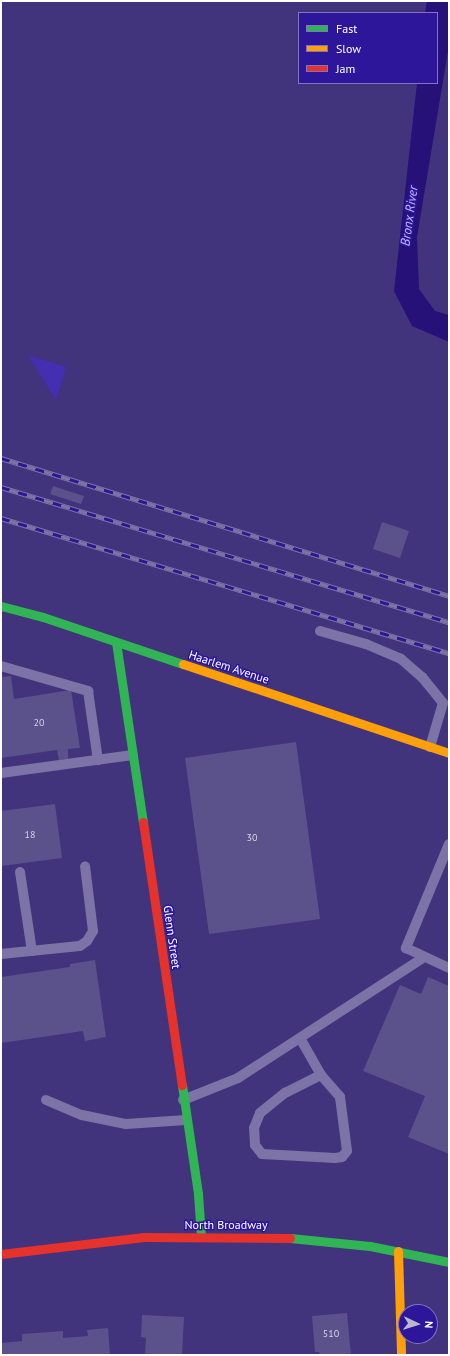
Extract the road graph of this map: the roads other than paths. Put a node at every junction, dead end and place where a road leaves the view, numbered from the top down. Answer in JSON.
{"nodes":[{"id":1,"x":1,"y":606,"type":"edge"},
{"id":2,"x":320,"y":631,"type":"dead end"},
{"id":3,"x":116,"y":642,"type":"junction"},
{"id":4,"x":1,"y":666,"type":"edge"},
{"id":5,"x":430,"y":746,"type":"junction"},
{"id":6,"x":449,"y":753,"type":"edge"},
{"id":7,"x":133,"y":755,"type":"junction"},
{"id":8,"x":98,"y":760,"type":"junction"},
{"id":9,"x":1,"y":773,"type":"edge"},
{"id":10,"x":449,"y":844,"type":"edge"},
{"id":11,"x":85,"y":866,"type":"dead end"},
{"id":12,"x":20,"y":872,"type":"dead end"},
{"id":13,"x":32,"y":951,"type":"junction"},
{"id":14,"x":1,"y":954,"type":"edge"},
{"id":15,"x":424,"y":957,"type":"junction"},
{"id":16,"x":449,"y":968,"type":"edge"},
{"id":17,"x":300,"y":1038,"type":"junction"},
{"id":18,"x":321,"y":1074,"type":"junction"},
{"id":19,"x":46,"y":1100,"type":"dead end"},
{"id":20,"x":183,"y":1100,"type":"junction"},
{"id":21,"x":186,"y":1120,"type":"junction"},
{"id":22,"x":201,"y":1236,"type":"junction"},
{"id":23,"x":398,"y":1251,"type":"junction"},
{"id":24,"x":1,"y":1254,"type":"edge"},
{"id":25,"x":449,"y":1262,"type":"edge"},
{"id":26,"x":401,"y":1355,"type":"edge"}],
"edges":[{"from":1,"to":3,"type":"street","name":"Haarlem Avenue"},
{"from":2,"to":5,"type":"lane"},
{"from":3,"to":5,"type":"street","name":"Haarlem Avenue"},
{"from":3,"to":7,"type":"street","name":"Glenn Street"},
{"from":4,"to":8,"type":"lane"},
{"from":5,"to":6,"type":"street","name":"Haarlem Avenue"},
{"from":7,"to":8,"type":"lane"},
{"from":7,"to":20,"type":"street","name":"Glenn Street"},
{"from":8,"to":9,"type":"lane"},
{"from":10,"to":15,"type":"lane"},
{"from":11,"to":13,"type":"lane"},
{"from":12,"to":13,"type":"lane"},
{"from":13,"to":14,"type":"lane"},
{"from":15,"to":16,"type":"lane"},
{"from":15,"to":17,"type":"lane"},
{"from":17,"to":18,"type":"lane"},
{"from":17,"to":20,"type":"lane"},
{"from":18,"to":18,"type":"lane"},
{"from":19,"to":21,"type":"lane"},
{"from":20,"to":21,"type":"street","name":"Glenn Street"},
{"from":21,"to":22,"type":"street","name":"Glenn Street"},
{"from":22,"to":23,"type":"street","name":"North Broadway"},
{"from":22,"to":24,"type":"street","name":"North Broadway"},
{"from":23,"to":25,"type":"street","name":"North Broadway"},
{"from":23,"to":26,"type":"street"}]}
